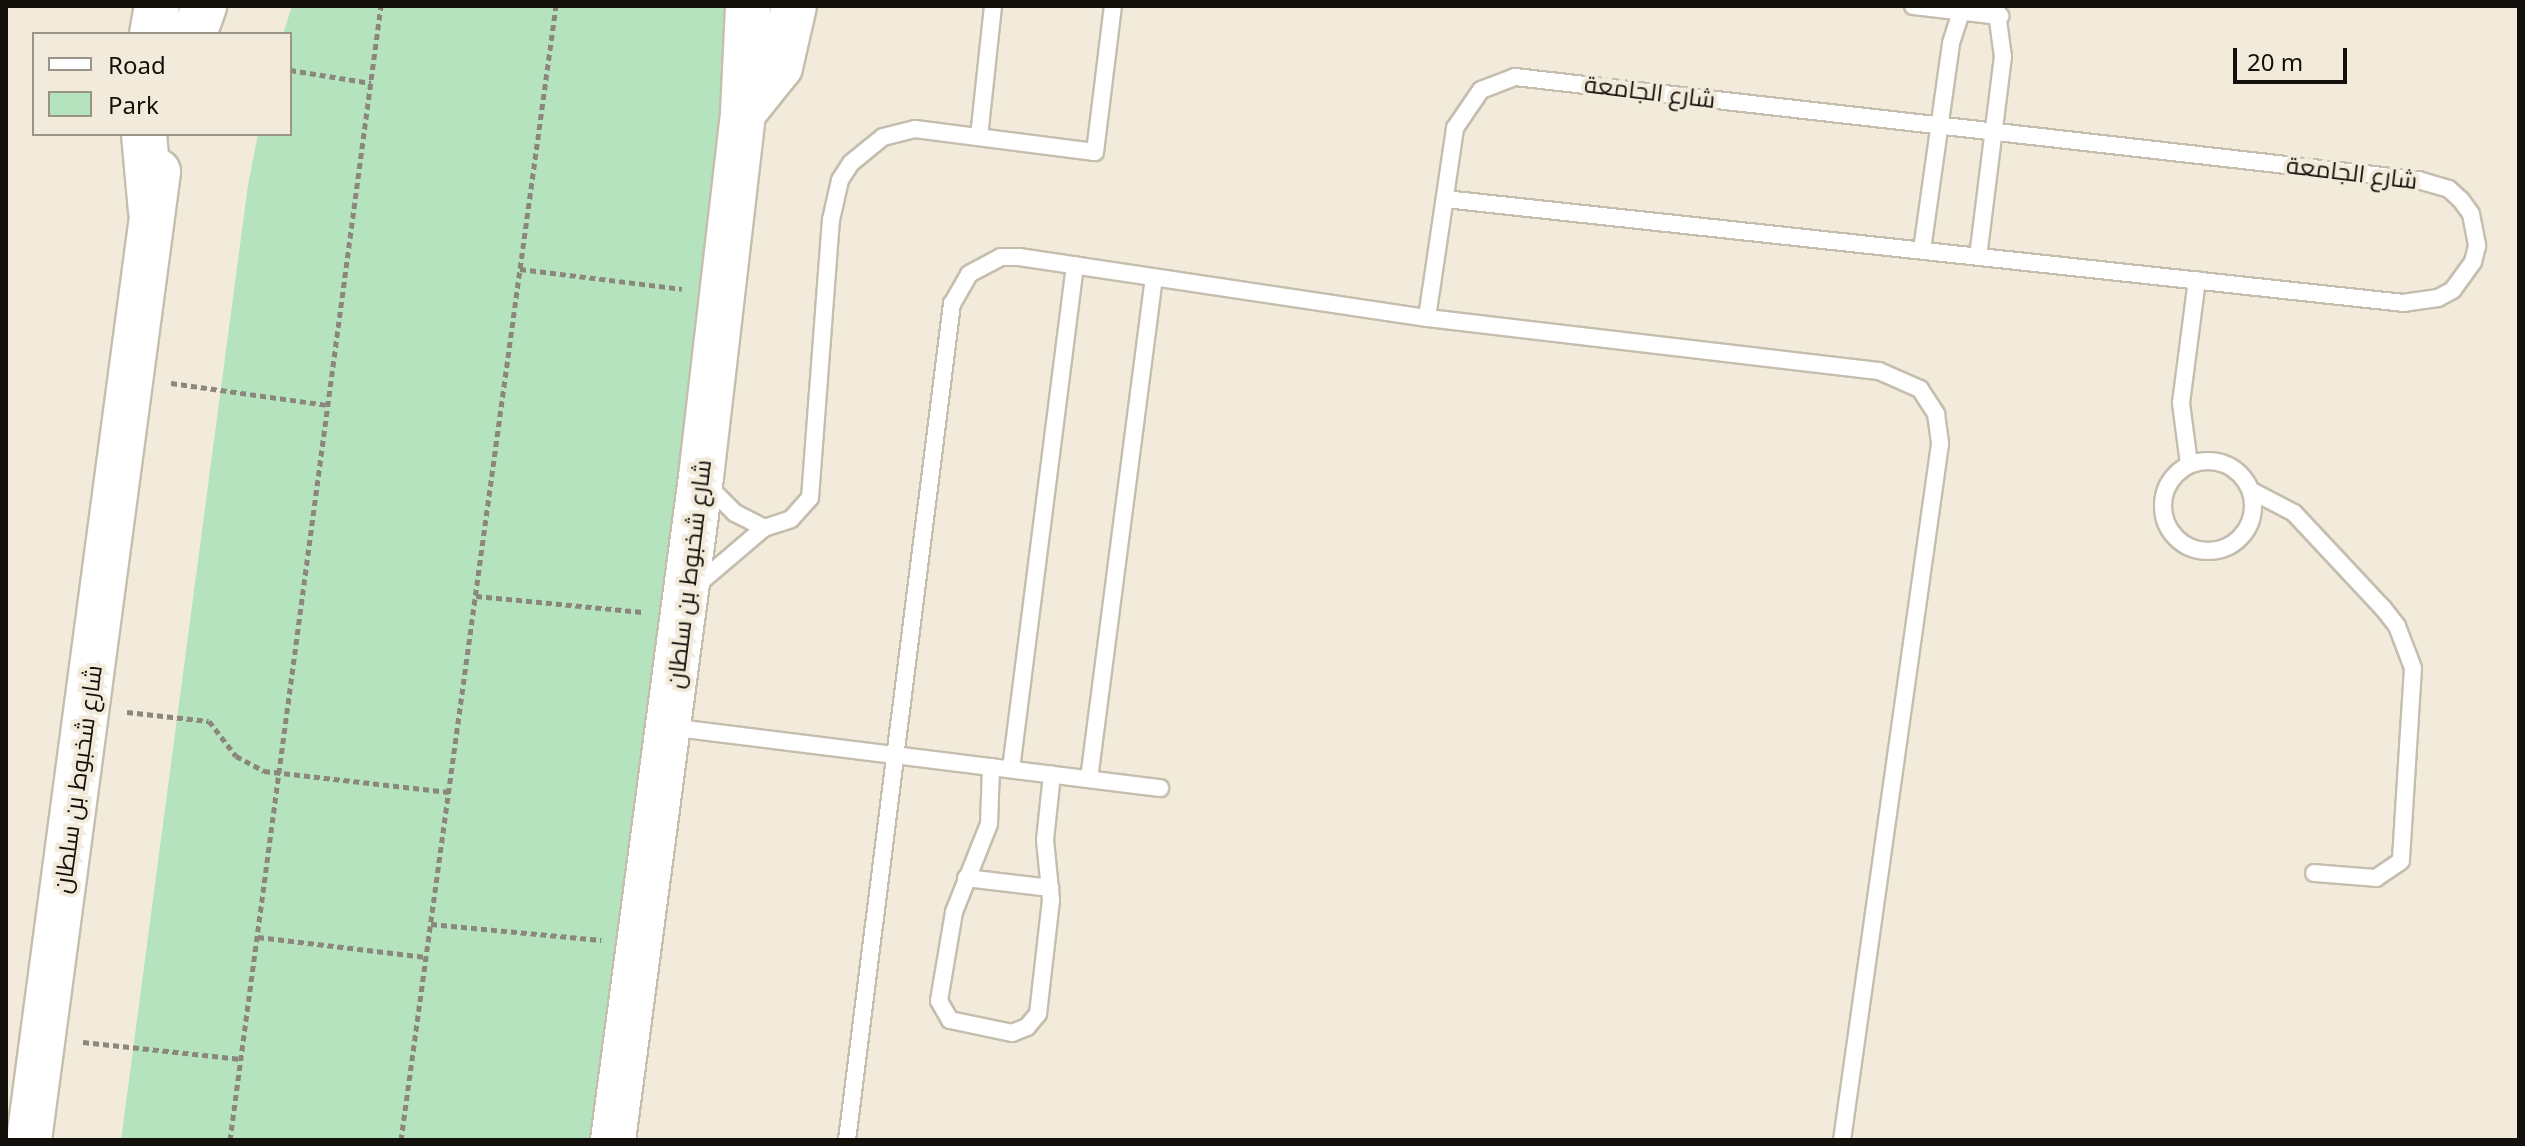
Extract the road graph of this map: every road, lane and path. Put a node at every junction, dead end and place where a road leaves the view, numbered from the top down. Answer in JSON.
{"nodes":[{"id":1,"x":157,"y":6,"type":"edge"},
{"id":2,"x":204,"y":6,"type":"edge"},
{"id":3,"x":381,"y":6,"type":"edge"},
{"id":4,"x":556,"y":6,"type":"edge"},
{"id":5,"x":748,"y":6,"type":"edge"},
{"id":6,"x":794,"y":6,"type":"edge"},
{"id":7,"x":993,"y":6,"type":"edge"},
{"id":8,"x":1113,"y":6,"type":"edge"},
{"id":9,"x":1913,"y":6,"type":"edge"},
{"id":10,"x":1961,"y":9,"type":"edge"},
{"id":11,"x":1998,"y":11,"type":"edge"},
{"id":12,"x":152,"y":32,"type":"edge"},
{"id":13,"x":195,"y":32,"type":"edge"},
{"id":14,"x":292,"y":70,"type":"edge"},
{"id":15,"x":371,"y":83,"type":"junction"},
{"id":16,"x":743,"y":113,"type":"junction"},
{"id":17,"x":1939,"y":125,"type":"junction"},
{"id":18,"x":1994,"y":131,"type":"junction"},
{"id":19,"x":144,"y":136,"type":"edge"},
{"id":20,"x":166,"y":136,"type":"edge"},
{"id":21,"x":979,"y":137,"type":"junction"},
{"id":22,"x":1445,"y":199,"type":"junction"},
{"id":23,"x":151,"y":211,"type":"junction"},
{"id":24,"x":1922,"y":250,"type":"junction"},
{"id":25,"x":1978,"y":257,"type":"junction"},
{"id":26,"x":1075,"y":265,"type":"junction"},
{"id":27,"x":520,"y":269,"type":"junction"},
{"id":28,"x":1154,"y":277,"type":"junction"},
{"id":29,"x":2197,"y":280,"type":"junction"},
{"id":30,"x":722,"y":294,"type":"junction"},
{"id":31,"x":1427,"y":318,"type":"junction"},
{"id":32,"x":130,"y":378,"type":"junction"},
{"id":33,"x":328,"y":405,"type":"junction"},
{"id":34,"x":2189,"y":464,"type":"junction"},
{"id":35,"x":701,"y":477,"type":"junction"},
{"id":36,"x":2252,"y":491,"type":"junction"},
{"id":37,"x":764,"y":528,"type":"junction"},
{"id":38,"x":476,"y":596,"type":"junction"},
{"id":39,"x":683,"y":607,"type":"junction"},
{"id":40,"x":86,"y":709,"type":"junction"},
{"id":41,"x":667,"y":727,"type":"junction"},
{"id":42,"x":899,"y":756,"type":"junction"},
{"id":43,"x":991,"y":767,"type":"junction"},
{"id":44,"x":1011,"y":769,"type":"junction"},
{"id":45,"x":279,"y":773,"type":"junction"},
{"id":46,"x":1052,"y":774,"type":"junction"},
{"id":47,"x":1089,"y":779,"type":"junction"},
{"id":48,"x":1160,"y":788,"type":"dead end"},
{"id":49,"x":449,"y":792,"type":"junction"},
{"id":50,"x":2314,"y":873,"type":"dead end"},
{"id":51,"x":966,"y":878,"type":"junction"},
{"id":52,"x":1050,"y":888,"type":"junction"},
{"id":53,"x":431,"y":924,"type":"junction"},
{"id":54,"x":258,"y":937,"type":"junction"},
{"id":55,"x":639,"y":943,"type":"junction"},
{"id":56,"x":426,"y":957,"type":"junction"},
{"id":57,"x":43,"y":1037,"type":"junction"},
{"id":58,"x":241,"y":1059,"type":"junction"},
{"id":59,"x":26,"y":1113,"type":"edge"},
{"id":60,"x":230,"y":1140,"type":"edge"},
{"id":61,"x":401,"y":1140,"type":"edge"},
{"id":62,"x":613,"y":1140,"type":"edge"},
{"id":63,"x":847,"y":1140,"type":"edge"},
{"id":64,"x":1842,"y":1140,"type":"edge"}],
"edges":[{"from":1,"to":12,"type":"main road"},
{"from":2,"to":13,"type":"main road"},
{"from":3,"to":15,"type":"path"},
{"from":4,"to":27,"type":"path"},
{"from":5,"to":16,"type":"main road","name":"شارع شخبوط بن سلطان"},
{"from":6,"to":16,"type":"main road"},
{"from":7,"to":21,"type":"lane"},
{"from":8,"to":21,"type":"lane"},
{"from":9,"to":10,"type":"lane"},
{"from":10,"to":11,"type":"lane"},
{"from":10,"to":17,"type":"lane"},
{"from":11,"to":18,"type":"lane"},
{"from":14,"to":15,"type":"path"},
{"from":15,"to":33,"type":"path"},
{"from":16,"to":30,"type":"main road","name":"شارع شخبوط بن سلطان"},
{"from":17,"to":18,"type":"lane","name":"شارع الجامعة"},
{"from":17,"to":22,"type":"lane","name":"شارع الجامعة"},
{"from":17,"to":24,"type":"lane"},
{"from":18,"to":25,"type":"lane"},
{"from":18,"to":29,"type":"lane","name":"شارع الجامعة"},
{"from":19,"to":23,"type":"main road"},
{"from":20,"to":23,"type":"main road","name":"شارع شخبوط بن سلطان"},
{"from":21,"to":37,"type":"lane"},
{"from":22,"to":24,"type":"lane","name":"شارع الجامعة"},
{"from":22,"to":31,"type":"lane","name":"شارع الجامعة"},
{"from":23,"to":32,"type":"main road","name":"شارع شخبوط بن سلطان"},
{"from":24,"to":25,"type":"lane","name":"شارع الجامعة"},
{"from":25,"to":29,"type":"lane","name":"شارع الجامعة"},
{"from":26,"to":28,"type":"lane"},
{"from":26,"to":42,"type":"lane"},
{"from":26,"to":44,"type":"lane"},
{"from":27,"to":30,"type":"path"},
{"from":27,"to":38,"type":"path"},
{"from":28,"to":31,"type":"lane"},
{"from":28,"to":47,"type":"lane"},
{"from":29,"to":34,"type":"lane"},
{"from":30,"to":35,"type":"main road","name":"شارع شخبوط بن سلطان"},
{"from":31,"to":64,"type":"lane"},
{"from":32,"to":33,"type":"path"},
{"from":32,"to":40,"type":"main road","name":"شارع شخبوط بن سلطان"},
{"from":33,"to":45,"type":"path"},
{"from":34,"to":36,"type":"lane"},
{"from":34,"to":36,"type":"lane"},
{"from":35,"to":37,"type":"lane"},
{"from":35,"to":39,"type":"main road","name":"شارع شخبوط بن سلطان"},
{"from":36,"to":50,"type":"lane"},
{"from":37,"to":39,"type":"lane"},
{"from":38,"to":39,"type":"path"},
{"from":38,"to":49,"type":"path"},
{"from":39,"to":41,"type":"main road","name":"شارع شخبوط بن سلطان"},
{"from":40,"to":45,"type":"path"},
{"from":40,"to":57,"type":"main road","name":"شارع شخبوط بن سلطان"},
{"from":41,"to":42,"type":"lane"},
{"from":41,"to":55,"type":"main road","name":"شارع شخبوط بن سلطان"},
{"from":42,"to":43,"type":"lane"},
{"from":42,"to":63,"type":"lane"},
{"from":43,"to":44,"type":"lane"},
{"from":43,"to":51,"type":"lane"},
{"from":44,"to":46,"type":"lane"},
{"from":45,"to":49,"type":"path"},
{"from":45,"to":54,"type":"path"},
{"from":46,"to":47,"type":"lane"},
{"from":46,"to":52,"type":"lane"},
{"from":47,"to":48,"type":"lane"},
{"from":49,"to":53,"type":"path"},
{"from":51,"to":52,"type":"lane"},
{"from":51,"to":52,"type":"lane"},
{"from":53,"to":55,"type":"path"},
{"from":53,"to":56,"type":"path"},
{"from":54,"to":56,"type":"path"},
{"from":54,"to":58,"type":"path"},
{"from":55,"to":62,"type":"main road","name":"شارع شخبوط بن سلطان"},
{"from":56,"to":61,"type":"path"},
{"from":57,"to":58,"type":"path"},
{"from":57,"to":59,"type":"main road","name":"شارع شخبوط بن سلطان"},
{"from":58,"to":60,"type":"path"}]}
